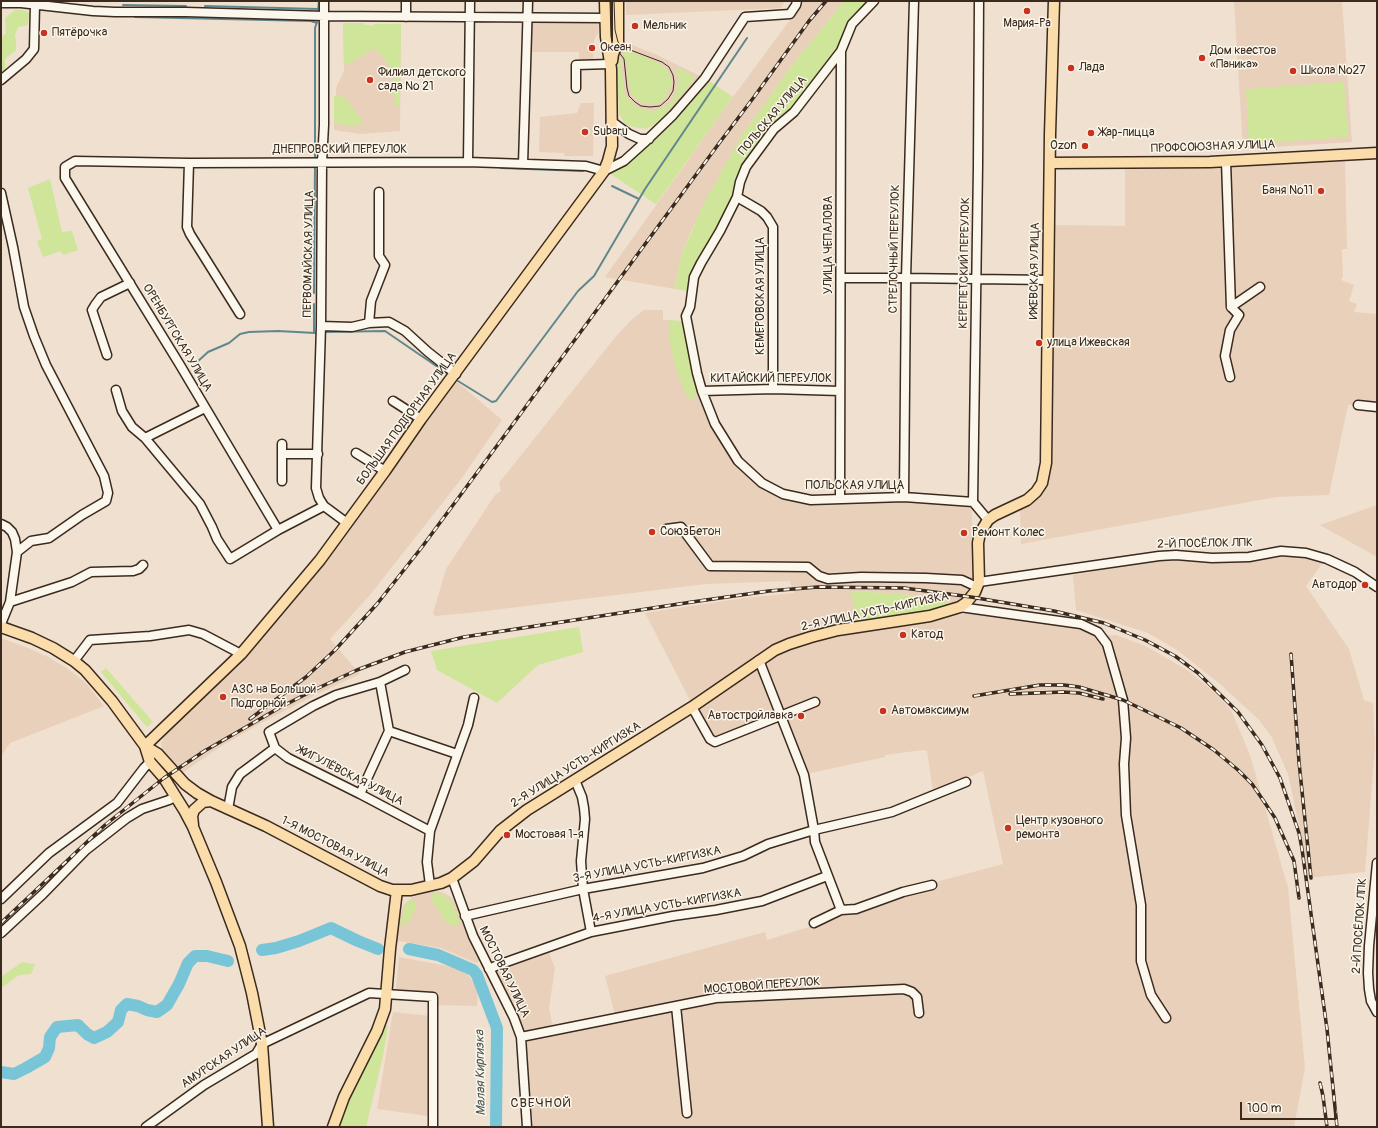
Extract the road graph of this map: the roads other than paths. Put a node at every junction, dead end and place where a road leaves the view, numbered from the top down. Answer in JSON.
{"nodes":[{"id":1,"x":324,"y":1,"type":"edge"},
{"id":2,"x":406,"y":1,"type":"edge"},
{"id":3,"x":470,"y":1,"type":"edge"},
{"id":4,"x":528,"y":1,"type":"edge"},
{"id":5,"x":605,"y":1,"type":"edge"},
{"id":6,"x":618,"y":1,"type":"edge"},
{"id":7,"x":797,"y":1,"type":"edge"},
{"id":8,"x":874,"y":1,"type":"edge"},
{"id":9,"x":914,"y":1,"type":"edge"},
{"id":10,"x":979,"y":1,"type":"edge"},
{"id":11,"x":1054,"y":1,"type":"edge"},
{"id":12,"x":1,"y":3,"type":"edge"},
{"id":13,"x":36,"y":4,"type":"junction"},
{"id":14,"x":324,"y":16,"type":"junction"},
{"id":15,"x":406,"y":17,"type":"junction"},
{"id":16,"x":528,"y":17,"type":"junction"},
{"id":17,"x":470,"y":18,"type":"junction"},
{"id":18,"x":605,"y":18,"type":"junction"},
{"id":19,"x":606,"y":39,"type":"junction"},
{"id":20,"x":618,"y":42,"type":"junction"},
{"id":21,"x":841,"y":51,"type":"junction"},
{"id":22,"x":610,"y":67,"type":"junction"},
{"id":23,"x":1,"y":80,"type":"edge"},
{"id":24,"x":576,"y":88,"type":"dead end"},
{"id":25,"x":611,"y":121,"type":"junction"},
{"id":26,"x":649,"y":139,"type":"junction"},
{"id":27,"x":1377,"y":153,"type":"edge"},
{"id":28,"x":75,"y":161,"type":"joint"},
{"id":29,"x":1226,"y":161,"type":"junction"},
{"id":30,"x":322,"y":162,"type":"junction"},
{"id":31,"x":468,"y":162,"type":"junction"},
{"id":32,"x":1050,"y":163,"type":"junction"},
{"id":33,"x":189,"y":164,"type":"junction"},
{"id":34,"x":523,"y":164,"type":"junction"},
{"id":35,"x":604,"y":171,"type":"junction"},
{"id":36,"x":379,"y":192,"type":"dead end"},
{"id":37,"x":1,"y":193,"type":"edge"},
{"id":38,"x":737,"y":197,"type":"junction"},
{"id":39,"x":841,"y":278,"type":"junction"},
{"id":40,"x":906,"y":278,"type":"junction"},
{"id":41,"x":976,"y":279,"type":"junction"},
{"id":42,"x":1047,"y":280,"type":"junction"},
{"id":43,"x":130,"y":284,"type":"junction"},
{"id":44,"x":1260,"y":287,"type":"dead end"},
{"id":45,"x":1231,"y":307,"type":"junction"},
{"id":46,"x":240,"y":314,"type":"dead end"},
{"id":47,"x":369,"y":323,"type":"junction"},
{"id":48,"x":321,"y":326,"type":"junction"},
{"id":49,"x":107,"y":355,"type":"dead end"},
{"id":50,"x":456,"y":374,"type":"junction"},
{"id":51,"x":1230,"y":377,"type":"dead end"},
{"id":52,"x":773,"y":389,"type":"junction"},
{"id":53,"x":116,"y":390,"type":"dead end"},
{"id":54,"x":702,"y":391,"type":"junction"},
{"id":55,"x":840,"y":391,"type":"junction"},
{"id":56,"x":393,"y":401,"type":"dead end"},
{"id":57,"x":1358,"y":405,"type":"dead end"},
{"id":58,"x":1377,"y":407,"type":"edge"},
{"id":59,"x":205,"y":408,"type":"junction"},
{"id":60,"x":421,"y":419,"type":"junction"},
{"id":61,"x":145,"y":438,"type":"junction"},
{"id":62,"x":282,"y":444,"type":"dead end"},
{"id":63,"x":356,"y":452,"type":"dead end"},
{"id":64,"x":282,"y":454,"type":"junction"},
{"id":65,"x":318,"y":454,"type":"junction"},
{"id":66,"x":386,"y":471,"type":"junction"},
{"id":67,"x":282,"y":481,"type":"dead end"},
{"id":68,"x":904,"y":497,"type":"junction"},
{"id":69,"x":840,"y":500,"type":"junction"},
{"id":70,"x":973,"y":502,"type":"junction"},
{"id":71,"x":324,"y":506,"type":"junction"},
{"id":72,"x":992,"y":518,"type":"junction"},
{"id":73,"x":347,"y":523,"type":"junction"},
{"id":74,"x":1,"y":524,"type":"edge"},
{"id":75,"x":666,"y":529,"type":"dead end"},
{"id":76,"x":278,"y":530,"type":"junction"},
{"id":77,"x":17,"y":552,"type":"junction"},
{"id":78,"x":143,"y":565,"type":"dead end"},
{"id":79,"x":978,"y":585,"type":"junction"},
{"id":80,"x":1377,"y":587,"type":"edge"},
{"id":81,"x":10,"y":602,"type":"junction"},
{"id":82,"x":960,"y":607,"type":"junction"},
{"id":83,"x":1,"y":625,"type":"edge"},
{"id":84,"x":241,"y":654,"type":"junction"},
{"id":85,"x":759,"y":660,"type":"junction"},
{"id":86,"x":74,"y":661,"type":"junction"},
{"id":87,"x":405,"y":670,"type":"dead end"},
{"id":88,"x":380,"y":682,"type":"junction"},
{"id":89,"x":474,"y":698,"type":"dead end"},
{"id":90,"x":816,"y":702,"type":"dead end"},
{"id":91,"x":692,"y":708,"type":"junction"},
{"id":92,"x":781,"y":715,"type":"junction"},
{"id":93,"x":389,"y":731,"type":"junction"},
{"id":94,"x":145,"y":746,"type":"junction"},
{"id":95,"x":275,"y":748,"type":"junction"},
{"id":96,"x":457,"y":754,"type":"junction"},
{"id":97,"x":150,"y":762,"type":"junction"},
{"id":98,"x":575,"y":780,"type":"junction"},
{"id":99,"x":966,"y":782,"type":"dead end"},
{"id":100,"x":360,"y":794,"type":"junction"},
{"id":101,"x":176,"y":796,"type":"junction"},
{"id":102,"x":211,"y":801,"type":"junction"},
{"id":103,"x":228,"y":809,"type":"junction"},
{"id":104,"x":193,"y":827,"type":"junction"},
{"id":105,"x":814,"y":830,"type":"junction"},
{"id":106,"x":430,"y":831,"type":"junction"},
{"id":107,"x":1377,"y":863,"type":"edge"},
{"id":108,"x":827,"y":876,"type":"junction"},
{"id":109,"x":452,"y":878,"type":"junction"},
{"id":110,"x":430,"y":885,"type":"junction"},
{"id":111,"x":932,"y":885,"type":"dead end"},
{"id":112,"x":583,"y":889,"type":"junction"},
{"id":113,"x":398,"y":890,"type":"junction"},
{"id":114,"x":1,"y":899,"type":"edge"},
{"id":115,"x":841,"y":910,"type":"junction"},
{"id":116,"x":465,"y":916,"type":"junction"},
{"id":117,"x":814,"y":923,"type":"dead end"},
{"id":118,"x":591,"y":932,"type":"junction"},
{"id":119,"x":1,"y":933,"type":"edge"},
{"id":120,"x":489,"y":969,"type":"junction"},
{"id":121,"x":387,"y":994,"type":"junction"},
{"id":122,"x":676,"y":1006,"type":"junction"},
{"id":123,"x":1377,"y":1012,"type":"edge"},
{"id":124,"x":919,"y":1013,"type":"dead end"},
{"id":125,"x":1166,"y":1018,"type":"dead end"},
{"id":126,"x":521,"y":1037,"type":"junction"},
{"id":127,"x":262,"y":1044,"type":"junction"},
{"id":128,"x":687,"y":1112,"type":"dead end"},
{"id":129,"x":146,"y":1127,"type":"edge"},
{"id":130,"x":268,"y":1127,"type":"edge"},
{"id":131,"x":333,"y":1127,"type":"edge"},
{"id":132,"x":433,"y":1127,"type":"edge"},
{"id":133,"x":527,"y":1127,"type":"edge"}],
"edges":[{"from":1,"to":14,"type":"street","name":"ПЕРВОМАЙСКАЯ УЛИЦА"},
{"from":2,"to":15,"type":"street"},
{"from":3,"to":17,"type":"street"},
{"from":4,"to":16,"type":"street"},
{"from":5,"to":18,"type":"main road","name":"БОЛЬШАЯ ПОДГОРНАЯ УЛИЦА"},
{"from":6,"to":20,"type":"main road","name":"БОЛЬШАЯ ПОДГОРНАЯ УЛИЦА"},
{"from":7,"to":26,"type":"street"},
{"from":8,"to":21,"type":"street","name":"УЛИЦА ЧЕПАЛОВА"},
{"from":9,"to":40,"type":"street","name":"СТРЕЛОЧНЫЙ ПЕРЕУЛОК"},
{"from":10,"to":41,"type":"street","name":"КЕРЕПЕТСКИЙ ПЕРЕУЛОК"},
{"from":11,"to":32,"type":"main road","name":"ИЖЕВСКАЯ УЛИЦА"},
{"from":12,"to":13,"type":"street"},
{"from":13,"to":14,"type":"street"},
{"from":13,"to":23,"type":"street"},
{"from":14,"to":15,"type":"street"},
{"from":14,"to":30,"type":"street","name":"ПЕРВОМАЙСКАЯ УЛИЦА"},
{"from":15,"to":17,"type":"street"},
{"from":16,"to":17,"type":"street"},
{"from":16,"to":18,"type":"street"},
{"from":16,"to":34,"type":"street"},
{"from":17,"to":31,"type":"street"},
{"from":18,"to":19,"type":"main road","name":"БОЛЬШАЯ ПОДГОРНАЯ УЛИЦА"},
{"from":19,"to":20,"type":"main road"},
{"from":19,"to":22,"type":"main road","name":"БОЛЬШАЯ ПОДГОРНАЯ УЛИЦА"},
{"from":20,"to":22,"type":"main road","name":"БОЛЬШАЯ ПОДГОРНАЯ УЛИЦА"},
{"from":21,"to":38,"type":"street","name":"ПОЛЬСКАЯ УЛИЦА"},
{"from":21,"to":39,"type":"street","name":"УЛИЦА ЧЕПАЛОВА"},
{"from":22,"to":24,"type":"street"},
{"from":22,"to":25,"type":"main road","name":"БОЛЬШАЯ ПОДГОРНАЯ УЛИЦА"},
{"from":25,"to":26,"type":"street"},
{"from":25,"to":35,"type":"main road","name":"БОЛЬШАЯ ПОДГОРНАЯ УЛИЦА"},
{"from":26,"to":35,"type":"street"},
{"from":27,"to":29,"type":"main road","name":"ПРОФСОЮЗНАЯ УЛИЦА"},
{"from":28,"to":33,"type":"street","name":"ДНЕПРОВСКИЙ ПЕРЕУЛОК"},
{"from":28,"to":43,"type":"street","name":"ОРЕНБУРГСКАЯ УЛИЦА"},
{"from":29,"to":32,"type":"main road","name":"ПРОФСОЮЗНАЯ УЛИЦА"},
{"from":29,"to":45,"type":"street"},
{"from":30,"to":31,"type":"street","name":"ДНЕПРОВСКИЙ ПЕРЕУЛОК"},
{"from":30,"to":33,"type":"street","name":"ДНЕПРОВСКИЙ ПЕРЕУЛОК"},
{"from":30,"to":48,"type":"street","name":"ПЕРВОМАЙСКАЯ УЛИЦА"},
{"from":31,"to":34,"type":"street","name":"ДНЕПРОВСКИЙ ПЕРЕУЛОК"},
{"from":32,"to":42,"type":"main road","name":"ИЖЕВСКАЯ УЛИЦА"},
{"from":33,"to":46,"type":"street"},
{"from":34,"to":35,"type":"street","name":"ДНЕПРОВСКИЙ ПЕРЕУЛОК"},
{"from":35,"to":50,"type":"main road","name":"БОЛЬШАЯ ПОДГОРНАЯ УЛИЦА"},
{"from":36,"to":47,"type":"street"},
{"from":37,"to":77,"type":"street"},
{"from":38,"to":52,"type":"street","name":"КЕМЕРОВСКАЯ УЛИЦА"},
{"from":38,"to":54,"type":"street","name":"ПОЛЬСКАЯ УЛИЦА"},
{"from":39,"to":40,"type":"street"},
{"from":39,"to":55,"type":"street","name":"УЛИЦА ЧЕПАЛОВА"},
{"from":40,"to":41,"type":"street"},
{"from":40,"to":68,"type":"street","name":"СТРЕЛОЧНЫЙ ПЕРЕУЛОК"},
{"from":41,"to":42,"type":"street"},
{"from":41,"to":70,"type":"street","name":"КЕРЕПЕТСКИЙ ПЕРЕУЛОК"},
{"from":42,"to":72,"type":"main road","name":"ИЖЕВСКАЯ УЛИЦА"},
{"from":43,"to":49,"type":"street"},
{"from":43,"to":59,"type":"street","name":"ОРЕНБУРГСКАЯ УЛИЦА"},
{"from":44,"to":45,"type":"street"},
{"from":45,"to":51,"type":"street"},
{"from":47,"to":48,"type":"street"},
{"from":47,"to":50,"type":"street"},
{"from":48,"to":65,"type":"street","name":"ПЕРВОМАЙСКАЯ УЛИЦА"},
{"from":50,"to":60,"type":"main road","name":"БОЛЬШАЯ ПОДГОРНАЯ УЛИЦА"},
{"from":52,"to":54,"type":"street","name":"КИТАЙСКИЙ ПЕРЕУЛОК"},
{"from":52,"to":55,"type":"street","name":"КИТАЙСКИЙ ПЕРЕУЛОК"},
{"from":53,"to":61,"type":"street"},
{"from":54,"to":69,"type":"street","name":"ПОЛЬСКАЯ УЛИЦА"},
{"from":55,"to":69,"type":"street","name":"УЛИЦА ЧЕПАЛОВА"},
{"from":56,"to":60,"type":"street"},
{"from":57,"to":58,"type":"street"},
{"from":59,"to":61,"type":"street"},
{"from":59,"to":76,"type":"street","name":"ОРЕНБУРГСКАЯ УЛИЦА"},
{"from":60,"to":66,"type":"main road","name":"БОЛЬШАЯ ПОДГОРНАЯ УЛИЦА"},
{"from":61,"to":76,"type":"street"},
{"from":62,"to":64,"type":"street"},
{"from":63,"to":66,"type":"street"},
{"from":64,"to":65,"type":"street"},
{"from":64,"to":67,"type":"street"},
{"from":65,"to":71,"type":"street","name":"ПЕРВОМАЙСКАЯ УЛИЦА"},
{"from":66,"to":73,"type":"main road","name":"БОЛЬШАЯ ПОДГОРНАЯ УЛИЦА"},
{"from":68,"to":69,"type":"street","name":"ПОЛЬСКАЯ УЛИЦА"},
{"from":68,"to":70,"type":"street","name":"ПОЛЬСКАЯ УЛИЦА"},
{"from":70,"to":72,"type":"street"},
{"from":71,"to":73,"type":"street"},
{"from":71,"to":76,"type":"street"},
{"from":72,"to":79,"type":"main road"},
{"from":73,"to":84,"type":"main road","name":"БОЛЬШАЯ ПОДГОРНАЯ УЛИЦА"},
{"from":74,"to":77,"type":"street"},
{"from":75,"to":79,"type":"street"},
{"from":77,"to":81,"type":"street"},
{"from":78,"to":81,"type":"street"},
{"from":79,"to":80,"type":"street","name":"2-Й ПОСЁЛОК ЛПК"},
{"from":79,"to":82,"type":"main road"},
{"from":81,"to":83,"type":"street"},
{"from":82,"to":85,"type":"main road","name":"2-Я УЛИЦА УСТЬ-КИРГИЗКА"},
{"from":82,"to":125,"type":"street","name":"2-Я УЛИЦА УСТЬ-КИРГИЗКА"},
{"from":83,"to":86,"type":"main road"},
{"from":84,"to":86,"type":"street"},
{"from":84,"to":94,"type":"main road","name":"БОЛЬШАЯ ПОДГОРНАЯ УЛИЦА"},
{"from":85,"to":91,"type":"main road","name":"2-Я УЛИЦА УСТЬ-КИРГИЗКА"},
{"from":85,"to":92,"type":"street"},
{"from":86,"to":94,"type":"main road"},
{"from":87,"to":88,"type":"street"},
{"from":88,"to":93,"type":"street"},
{"from":88,"to":95,"type":"street"},
{"from":89,"to":96,"type":"street"},
{"from":90,"to":92,"type":"street"},
{"from":91,"to":92,"type":"street"},
{"from":91,"to":98,"type":"main road","name":"2-Я УЛИЦА УСТЬ-КИРГИЗКА"},
{"from":92,"to":105,"type":"street"},
{"from":93,"to":96,"type":"street"},
{"from":93,"to":100,"type":"street"},
{"from":94,"to":97,"type":"main road"},
{"from":94,"to":102,"type":"main road","name":"1-Я МОСТОВАЯ УЛИЦА"},
{"from":95,"to":100,"type":"street","name":"ЖИГУЛЁВСКАЯ УЛИЦА"},
{"from":95,"to":103,"type":"street"},
{"from":96,"to":106,"type":"street"},
{"from":97,"to":101,"type":"main road"},
{"from":97,"to":114,"type":"street"},
{"from":98,"to":109,"type":"main road","name":"2-Я УЛИЦА УСТЬ-КИРГИЗКА"},
{"from":98,"to":112,"type":"street"},
{"from":99,"to":105,"type":"street","name":"3-Я УЛИЦА УСТЬ-КИРГИЗКА"},
{"from":100,"to":106,"type":"street","name":"ЖИГУЛЁВСКАЯ УЛИЦА"},
{"from":101,"to":104,"type":"main road"},
{"from":101,"to":119,"type":"street"},
{"from":102,"to":103,"type":"main road","name":"1-Я МОСТОВАЯ УЛИЦА"},
{"from":102,"to":104,"type":"main road"},
{"from":103,"to":113,"type":"main road","name":"1-Я МОСТОВАЯ УЛИЦА"},
{"from":104,"to":127,"type":"main road"},
{"from":105,"to":108,"type":"street"},
{"from":105,"to":112,"type":"street","name":"3-Я УЛИЦА УСТЬ-КИРГИЗКА"},
{"from":106,"to":110,"type":"street"},
{"from":107,"to":123,"type":"street","name":"2-Й ПОСЁЛОК ЛПК"},
{"from":108,"to":115,"type":"street"},
{"from":108,"to":118,"type":"street","name":"4-Я УЛИЦА УСТЬ-КИРГИЗКА"},
{"from":109,"to":110,"type":"main road","name":"1-Я МОСТОВАЯ УЛИЦА"},
{"from":109,"to":116,"type":"street","name":"МОСТОВАЯ УЛИЦА"},
{"from":110,"to":113,"type":"main road","name":"1-Я МОСТОВАЯ УЛИЦА"},
{"from":111,"to":115,"type":"street"},
{"from":112,"to":116,"type":"street","name":"3-Я УЛИЦА УСТЬ-КИРГИЗКА"},
{"from":112,"to":118,"type":"street"},
{"from":113,"to":121,"type":"main road"},
{"from":115,"to":117,"type":"street"},
{"from":116,"to":120,"type":"street","name":"МОСТОВАЯ УЛИЦА"},
{"from":118,"to":120,"type":"street","name":"4-Я УЛИЦА УСТЬ-КИРГИЗКА"},
{"from":120,"to":126,"type":"street","name":"МОСТОВАЯ УЛИЦА"},
{"from":121,"to":127,"type":"street","name":"АМУРСКАЯ УЛИЦА"},
{"from":121,"to":131,"type":"main road"},
{"from":121,"to":132,"type":"street","name":"АМУРСКАЯ УЛИЦА"},
{"from":122,"to":124,"type":"street","name":"МОСТОВОЙ ПЕРЕУЛОК"},
{"from":122,"to":126,"type":"street","name":"МОСТОВОЙ ПЕРЕУЛОК"},
{"from":122,"to":128,"type":"street"},
{"from":126,"to":133,"type":"street","name":"МОСТОВАЯ УЛИЦА"},
{"from":127,"to":129,"type":"street","name":"АМУРСКАЯ УЛИЦА"},
{"from":127,"to":130,"type":"main road"}]}
